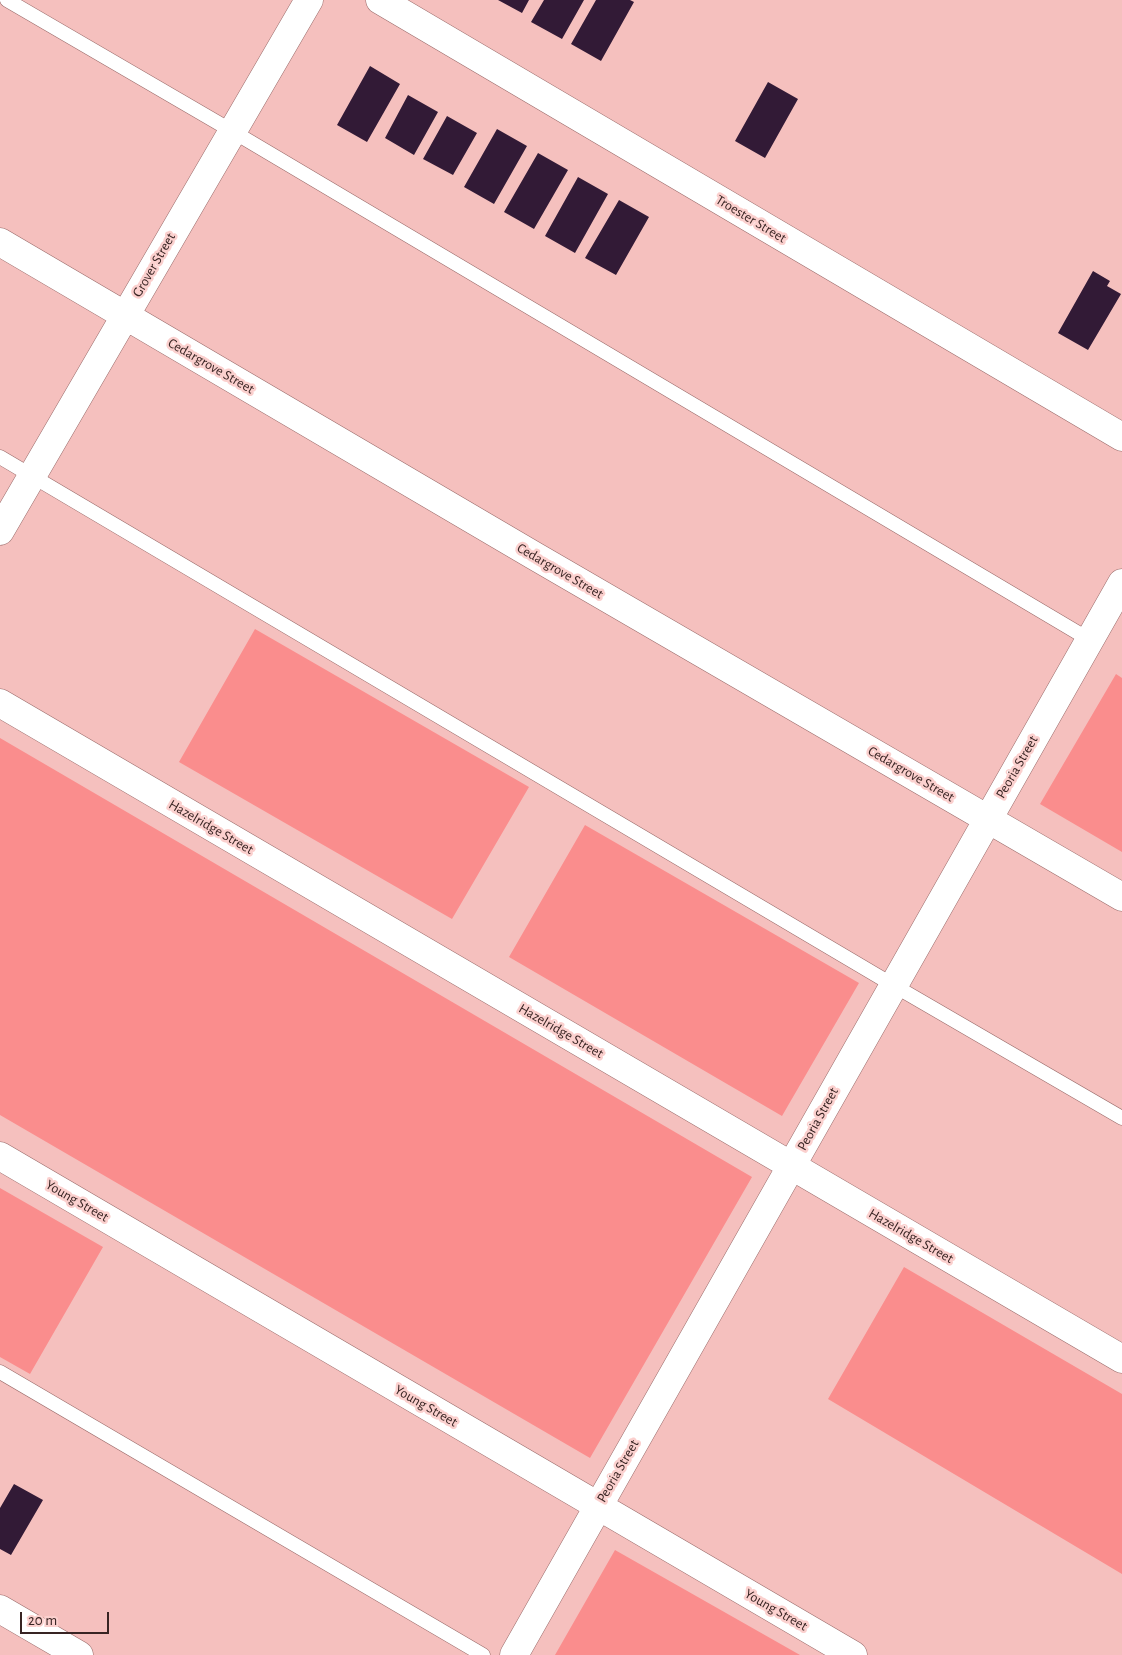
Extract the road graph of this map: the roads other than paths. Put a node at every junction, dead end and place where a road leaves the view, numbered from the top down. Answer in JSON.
{"nodes":[{"id":1,"x":7,"y":0,"type":"edge"},
{"id":2,"x":308,"y":0,"type":"edge"},
{"id":3,"x":380,"y":0,"type":"edge"},
{"id":4,"x":232,"y":131,"type":"junction"},
{"id":5,"x":0,"y":242,"type":"edge"},
{"id":6,"x":125,"y":315,"type":"junction"},
{"id":7,"x":1122,"y":437,"type":"edge"},
{"id":8,"x":0,"y":458,"type":"edge"},
{"id":9,"x":32,"y":476,"type":"junction"},
{"id":10,"x":0,"y":531,"type":"edge"},
{"id":11,"x":1122,"y":583,"type":"edge"},
{"id":12,"x":1090,"y":640,"type":"junction"},
{"id":13,"x":0,"y":703,"type":"edge"},
{"id":14,"x":988,"y":819,"type":"junction"},
{"id":15,"x":1122,"y":897,"type":"edge"},
{"id":16,"x":893,"y":985,"type":"junction"},
{"id":17,"x":1122,"y":1118,"type":"edge"},
{"id":18,"x":0,"y":1156,"type":"edge"},
{"id":19,"x":791,"y":1166,"type":"junction"},
{"id":20,"x":1122,"y":1359,"type":"edge"},
{"id":21,"x":0,"y":1372,"type":"edge"},
{"id":22,"x":598,"y":1506,"type":"junction"},
{"id":23,"x":0,"y":1608,"type":"edge"},
{"id":24,"x":80,"y":1655,"type":"edge"},
{"id":25,"x":483,"y":1655,"type":"edge"},
{"id":26,"x":514,"y":1655,"type":"edge"},
{"id":27,"x":853,"y":1655,"type":"edge"}],
"edges":[{"from":1,"to":4,"type":"lane"},
{"from":2,"to":4,"type":"street","name":"Grover Street"},
{"from":3,"to":7,"type":"street","name":"Troester Street"},
{"from":4,"to":6,"type":"street","name":"Grover Street"},
{"from":4,"to":12,"type":"lane"},
{"from":5,"to":6,"type":"street","name":"Cedargrove Street"},
{"from":6,"to":9,"type":"street","name":"Grover Street"},
{"from":6,"to":14,"type":"street","name":"Cedargrove Street"},
{"from":8,"to":9,"type":"lane"},
{"from":9,"to":10,"type":"street","name":"Grover Street"},
{"from":9,"to":16,"type":"lane"},
{"from":11,"to":12,"type":"street","name":"Peoria Street"},
{"from":12,"to":14,"type":"street","name":"Peoria Street"},
{"from":13,"to":19,"type":"street","name":"Hazelridge Street"},
{"from":14,"to":15,"type":"street","name":"Cedargrove Street"},
{"from":14,"to":16,"type":"street","name":"Peoria Street"},
{"from":16,"to":17,"type":"lane"},
{"from":16,"to":19,"type":"street","name":"Peoria Street"},
{"from":18,"to":22,"type":"street","name":"Young Street"},
{"from":19,"to":20,"type":"street","name":"Hazelridge Street"},
{"from":19,"to":22,"type":"street","name":"Peoria Street"},
{"from":21,"to":25,"type":"lane"},
{"from":22,"to":26,"type":"street","name":"Peoria Street"},
{"from":22,"to":27,"type":"street","name":"Young Street"},
{"from":23,"to":24,"type":"street"}]}
